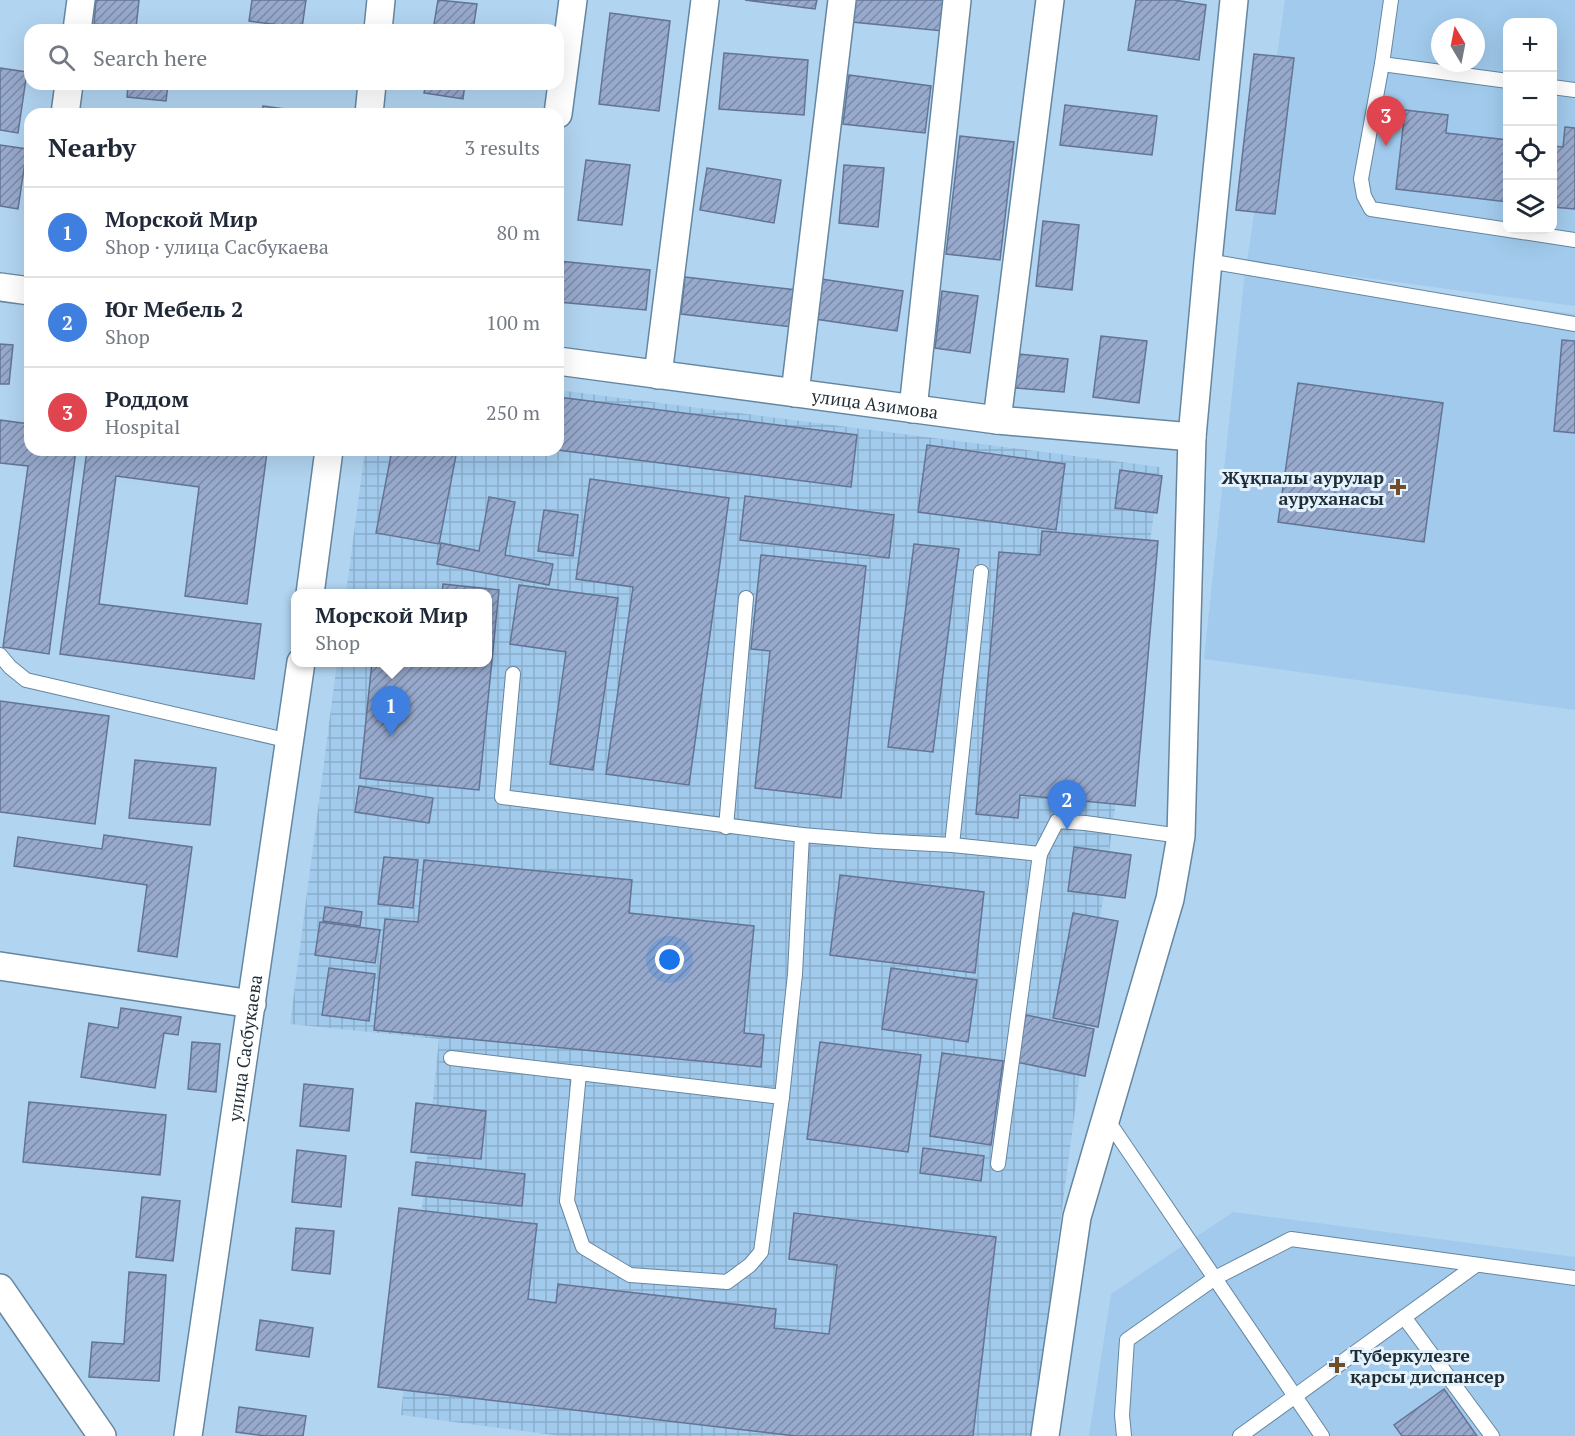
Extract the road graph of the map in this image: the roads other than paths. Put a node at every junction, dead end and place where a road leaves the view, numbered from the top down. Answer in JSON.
{"nodes":[{"id":1,"x":81,"y":0,"type":"edge"},
{"id":2,"x":381,"y":0,"type":"edge"},
{"id":3,"x":573,"y":0,"type":"edge"},
{"id":4,"x":705,"y":0,"type":"edge"},
{"id":5,"x":842,"y":0,"type":"edge"},
{"id":6,"x":957,"y":0,"type":"edge"},
{"id":7,"x":1050,"y":0,"type":"edge"},
{"id":8,"x":1234,"y":0,"type":"edge"},
{"id":9,"x":1391,"y":0,"type":"edge"},
{"id":10,"x":78,"y":24,"type":"edge"},
{"id":11,"x":379,"y":24,"type":"edge"},
{"id":12,"x":1382,"y":64,"type":"junction"},
{"id":13,"x":564,"y":68,"type":"edge"},
{"id":14,"x":1503,"y":80,"type":"edge"},
{"id":15,"x":1557,"y":88,"type":"edge"},
{"id":16,"x":68,"y":90,"type":"edge"},
{"id":17,"x":371,"y":90,"type":"edge"},
{"id":18,"x":561,"y":90,"type":"edge"},
{"id":19,"x":1575,"y":90,"type":"edge"},
{"id":20,"x":66,"y":108,"type":"edge"},
{"id":21,"x":370,"y":108,"type":"edge"},
{"id":22,"x":559,"y":108,"type":"edge"},
{"id":23,"x":1575,"y":240,"type":"edge"},
{"id":24,"x":1208,"y":261,"type":"junction"},
{"id":25,"x":0,"y":287,"type":"edge"},
{"id":26,"x":24,"y":290,"type":"edge"},
{"id":27,"x":1575,"y":324,"type":"edge"},
{"id":28,"x":564,"y":362,"type":"edge"},
{"id":29,"x":658,"y":375,"type":"junction"},
{"id":30,"x":795,"y":393,"type":"junction"},
{"id":31,"x":913,"y":409,"type":"junction"},
{"id":32,"x":997,"y":420,"type":"junction"},
{"id":33,"x":1192,"y":437,"type":"junction"},
{"id":34,"x":328,"y":456,"type":"edge"},
{"id":35,"x":981,"y":572,"type":"dead end"},
{"id":36,"x":311,"y":589,"type":"edge"},
{"id":37,"x":746,"y":597,"type":"dead end"},
{"id":38,"x":0,"y":656,"type":"edge"},
{"id":39,"x":300,"y":667,"type":"edge"},
{"id":40,"x":513,"y":674,"type":"dead end"},
{"id":41,"x":290,"y":741,"type":"junction"},
{"id":42,"x":726,"y":827,"type":"junction"},
{"id":43,"x":802,"y":835,"type":"junction"},
{"id":44,"x":1180,"y":836,"type":"junction"},
{"id":45,"x":952,"y":845,"type":"junction"},
{"id":46,"x":1040,"y":854,"type":"junction"},
{"id":47,"x":0,"y":966,"type":"edge"},
{"id":48,"x":252,"y":1005,"type":"junction"},
{"id":49,"x":451,"y":1058,"type":"dead end"},
{"id":50,"x":579,"y":1073,"type":"junction"},
{"id":51,"x":782,"y":1097,"type":"junction"},
{"id":52,"x":1106,"y":1118,"type":"junction"},
{"id":53,"x":998,"y":1164,"type":"dead end"},
{"id":54,"x":1476,"y":1264,"type":"junction"},
{"id":55,"x":1215,"y":1278,"type":"junction"},
{"id":56,"x":1575,"y":1278,"type":"edge"},
{"id":57,"x":3,"y":1298,"type":"edge"},
{"id":58,"x":1404,"y":1317,"type":"junction"},
{"id":59,"x":1295,"y":1395,"type":"junction"},
{"id":60,"x":102,"y":1436,"type":"edge"},
{"id":61,"x":188,"y":1436,"type":"edge"},
{"id":62,"x":1045,"y":1436,"type":"edge"},
{"id":63,"x":1124,"y":1436,"type":"edge"},
{"id":64,"x":1240,"y":1436,"type":"edge"},
{"id":65,"x":1322,"y":1436,"type":"edge"},
{"id":66,"x":1492,"y":1436,"type":"edge"}],
"edges":[{"from":1,"to":10,"type":"street"},
{"from":2,"to":11,"type":"street"},
{"from":3,"to":13,"type":"street"},
{"from":4,"to":29,"type":"street"},
{"from":5,"to":30,"type":"street"},
{"from":6,"to":31,"type":"street"},
{"from":7,"to":32,"type":"street"},
{"from":8,"to":24,"type":"street"},
{"from":9,"to":12,"type":"lane"},
{"from":12,"to":14,"type":"lane"},
{"from":12,"to":23,"type":"lane"},
{"from":15,"to":19,"type":"lane"},
{"from":16,"to":20,"type":"street"},
{"from":17,"to":21,"type":"street"},
{"from":18,"to":22,"type":"street"},
{"from":24,"to":27,"type":"lane"},
{"from":24,"to":33,"type":"street"},
{"from":25,"to":26,"type":"street"},
{"from":28,"to":29,"type":"street","name":"улица Азимова"},
{"from":29,"to":30,"type":"street","name":"улица Азимова"},
{"from":30,"to":31,"type":"street","name":"улица Азимова"},
{"from":31,"to":32,"type":"street","name":"улица Азимова"},
{"from":32,"to":33,"type":"street","name":"улица Азимова"},
{"from":33,"to":44,"type":"street"},
{"from":34,"to":36,"type":"street"},
{"from":35,"to":45,"type":"lane"},
{"from":37,"to":42,"type":"lane"},
{"from":38,"to":41,"type":"lane"},
{"from":39,"to":41,"type":"street","name":"улица Сасбукаева"},
{"from":40,"to":42,"type":"lane"},
{"from":41,"to":48,"type":"street","name":"улица Сасбукаева"},
{"from":42,"to":43,"type":"lane"},
{"from":43,"to":45,"type":"lane"},
{"from":43,"to":51,"type":"lane"},
{"from":44,"to":46,"type":"lane"},
{"from":44,"to":52,"type":"street"},
{"from":45,"to":46,"type":"lane"},
{"from":46,"to":53,"type":"lane"},
{"from":47,"to":48,"type":"street"},
{"from":48,"to":61,"type":"street","name":"улица Сасбукаева"},
{"from":49,"to":50,"type":"lane"},
{"from":50,"to":51,"type":"lane"},
{"from":50,"to":51,"type":"lane"},
{"from":52,"to":55,"type":"lane"},
{"from":52,"to":62,"type":"street"},
{"from":54,"to":55,"type":"lane"},
{"from":54,"to":56,"type":"lane"},
{"from":54,"to":58,"type":"lane"},
{"from":55,"to":59,"type":"lane"},
{"from":55,"to":63,"type":"lane"},
{"from":57,"to":60,"type":"street"},
{"from":58,"to":59,"type":"lane"},
{"from":58,"to":66,"type":"lane"},
{"from":59,"to":64,"type":"lane"},
{"from":59,"to":65,"type":"lane"}]}
